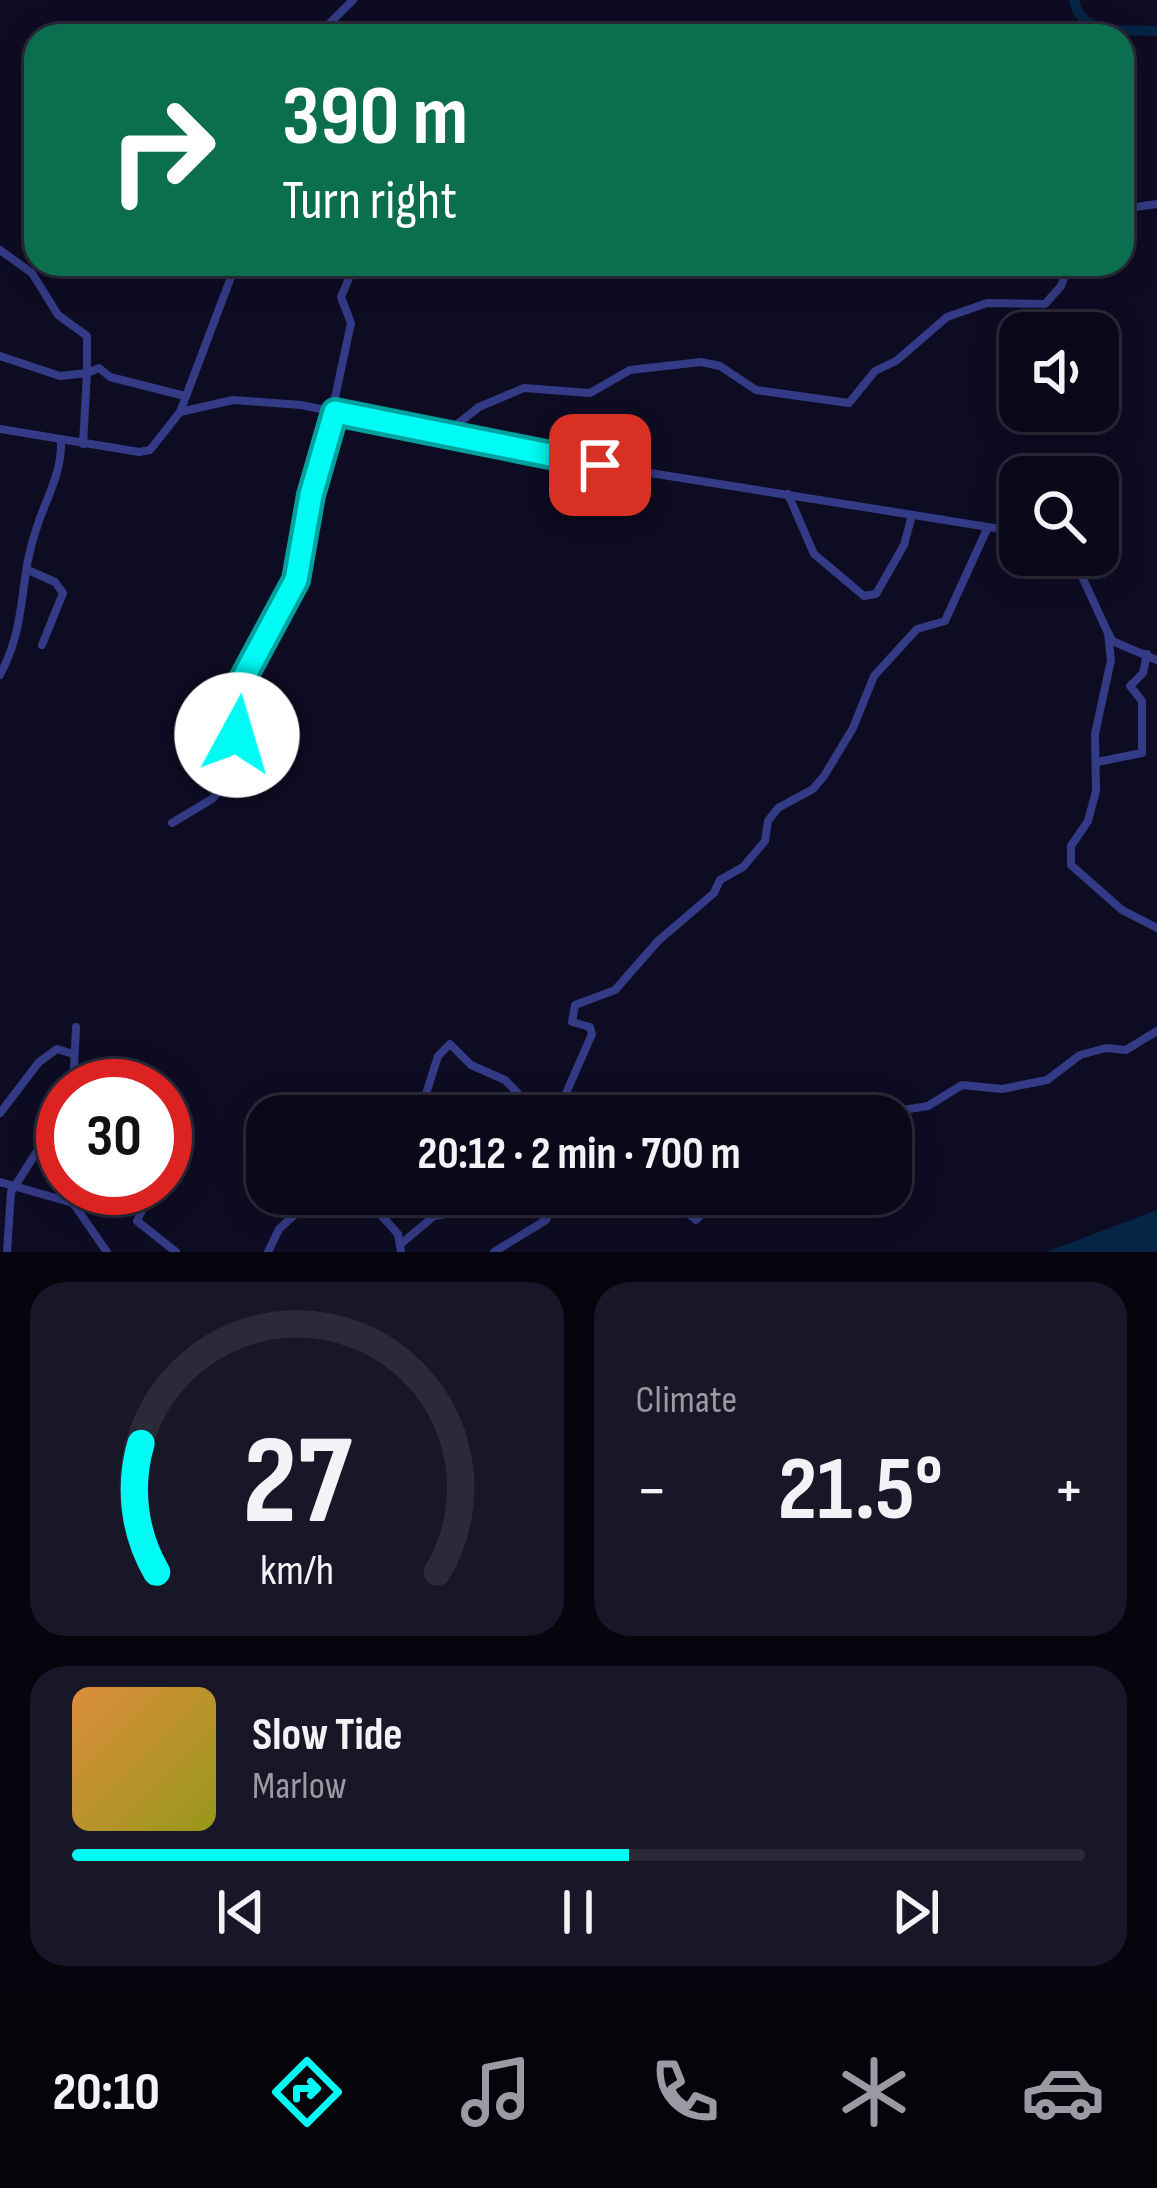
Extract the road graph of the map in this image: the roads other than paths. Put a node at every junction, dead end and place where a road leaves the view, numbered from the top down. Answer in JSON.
{"nodes":[{"id":1,"x":353,"y":0,"type":"edge"},
{"id":2,"x":329,"y":24,"type":"edge"},
{"id":3,"x":34,"y":276,"type":"edge"},
{"id":4,"x":231,"y":276,"type":"edge"},
{"id":5,"x":351,"y":276,"type":"edge"},
{"id":6,"x":1065,"y":276,"type":"edge"},
{"id":7,"x":0,"y":356,"type":"edge"},
{"id":8,"x":86,"y":373,"type":"junction"},
{"id":9,"x":110,"y":377,"type":"junction"},
{"id":10,"x":88,"y":384,"type":"junction"},
{"id":11,"x":185,"y":396,"type":"junction"},
{"id":12,"x":180,"y":412,"type":"junction"},
{"id":13,"x":335,"y":412,"type":"junction"},
{"id":14,"x":0,"y":429,"type":"edge"},
{"id":15,"x":445,"y":434,"type":"junction"},
{"id":16,"x":61,"y":440,"type":"junction"},
{"id":17,"x":83,"y":444,"type":"junction"},
{"id":18,"x":788,"y":494,"type":"junction"},
{"id":19,"x":912,"y":515,"type":"junction"},
{"id":20,"x":987,"y":529,"type":"junction"},
{"id":21,"x":999,"y":530,"type":"edge"},
{"id":22,"x":28,"y":570,"type":"junction"},
{"id":23,"x":1082,"y":576,"type":"edge"},
{"id":24,"x":1108,"y":633,"type":"junction"},
{"id":25,"x":42,"y":645,"type":"dead end"},
{"id":26,"x":1148,"y":654,"type":"junction"},
{"id":27,"x":1157,"y":660,"type":"edge"},
{"id":28,"x":0,"y":675,"type":"edge"},
{"id":29,"x":1097,"y":762,"type":"junction"},
{"id":30,"x":172,"y":823,"type":"dead end"},
{"id":31,"x":1157,"y":928,"type":"edge"},
{"id":32,"x":76,"y":1027,"type":"dead end"},
{"id":33,"x":1157,"y":1031,"type":"edge"},
{"id":34,"x":73,"y":1054,"type":"junction"},
{"id":35,"x":73,"y":1059,"type":"edge"},
{"id":36,"x":516,"y":1091,"type":"junction"},
{"id":37,"x":426,"y":1095,"type":"edge"},
{"id":38,"x":513,"y":1095,"type":"edge"},
{"id":39,"x":520,"y":1095,"type":"edge"},
{"id":40,"x":565,"y":1095,"type":"edge"},
{"id":41,"x":912,"y":1109,"type":"edge"},
{"id":42,"x":0,"y":1113,"type":"edge"},
{"id":43,"x":36,"y":1158,"type":"edge"},
{"id":44,"x":1,"y":1182,"type":"edge"},
{"id":45,"x":14,"y":1188,"type":"junction"},
{"id":46,"x":140,"y":1215,"type":"edge"},
{"id":47,"x":295,"y":1215,"type":"edge"},
{"id":48,"x":381,"y":1215,"type":"edge"},
{"id":49,"x":440,"y":1215,"type":"edge"},
{"id":50,"x":549,"y":1215,"type":"edge"},
{"id":51,"x":401,"y":1248,"type":"edge"},
{"id":52,"x":7,"y":1252,"type":"edge"},
{"id":53,"x":107,"y":1252,"type":"edge"},
{"id":54,"x":176,"y":1252,"type":"edge"},
{"id":55,"x":268,"y":1252,"type":"edge"},
{"id":56,"x":494,"y":1252,"type":"edge"}],
"edges":[{"from":1,"to":2,"type":"street"},
{"from":3,"to":8,"type":"street"},
{"from":4,"to":11,"type":"street"},
{"from":5,"to":13,"type":"street"},
{"from":6,"to":15,"type":"street"},
{"from":7,"to":8,"type":"street"},
{"from":8,"to":9,"type":"street"},
{"from":8,"to":10,"type":"street"},
{"from":9,"to":10,"type":"street"},
{"from":9,"to":11,"type":"street"},
{"from":10,"to":17,"type":"street"},
{"from":11,"to":12,"type":"street"},
{"from":12,"to":13,"type":"street"},
{"from":12,"to":17,"type":"street"},
{"from":13,"to":15,"type":"street"},
{"from":13,"to":30,"type":"street"},
{"from":14,"to":16,"type":"street"},
{"from":15,"to":18,"type":"street"},
{"from":16,"to":17,"type":"street"},
{"from":16,"to":22,"type":"street"},
{"from":18,"to":19,"type":"street"},
{"from":18,"to":19,"type":"street"},
{"from":19,"to":20,"type":"street"},
{"from":20,"to":21,"type":"street"},
{"from":20,"to":40,"type":"street"},
{"from":22,"to":25,"type":"street"},
{"from":22,"to":28,"type":"street"},
{"from":23,"to":24,"type":"street"},
{"from":24,"to":26,"type":"street"},
{"from":24,"to":29,"type":"street"},
{"from":26,"to":27,"type":"street"},
{"from":26,"to":29,"type":"street"},
{"from":29,"to":31,"type":"street"},
{"from":32,"to":34,"type":"street"},
{"from":33,"to":41,"type":"street"},
{"from":34,"to":35,"type":"street"},
{"from":34,"to":42,"type":"street"},
{"from":36,"to":37,"type":"street"},
{"from":36,"to":38,"type":"street"},
{"from":36,"to":39,"type":"street"},
{"from":43,"to":45,"type":"street"},
{"from":44,"to":45,"type":"street"},
{"from":45,"to":52,"type":"street"},
{"from":45,"to":53,"type":"street"},
{"from":46,"to":54,"type":"street"},
{"from":47,"to":55,"type":"street"},
{"from":48,"to":51,"type":"street"},
{"from":49,"to":51,"type":"street"},
{"from":50,"to":56,"type":"street"}]}
